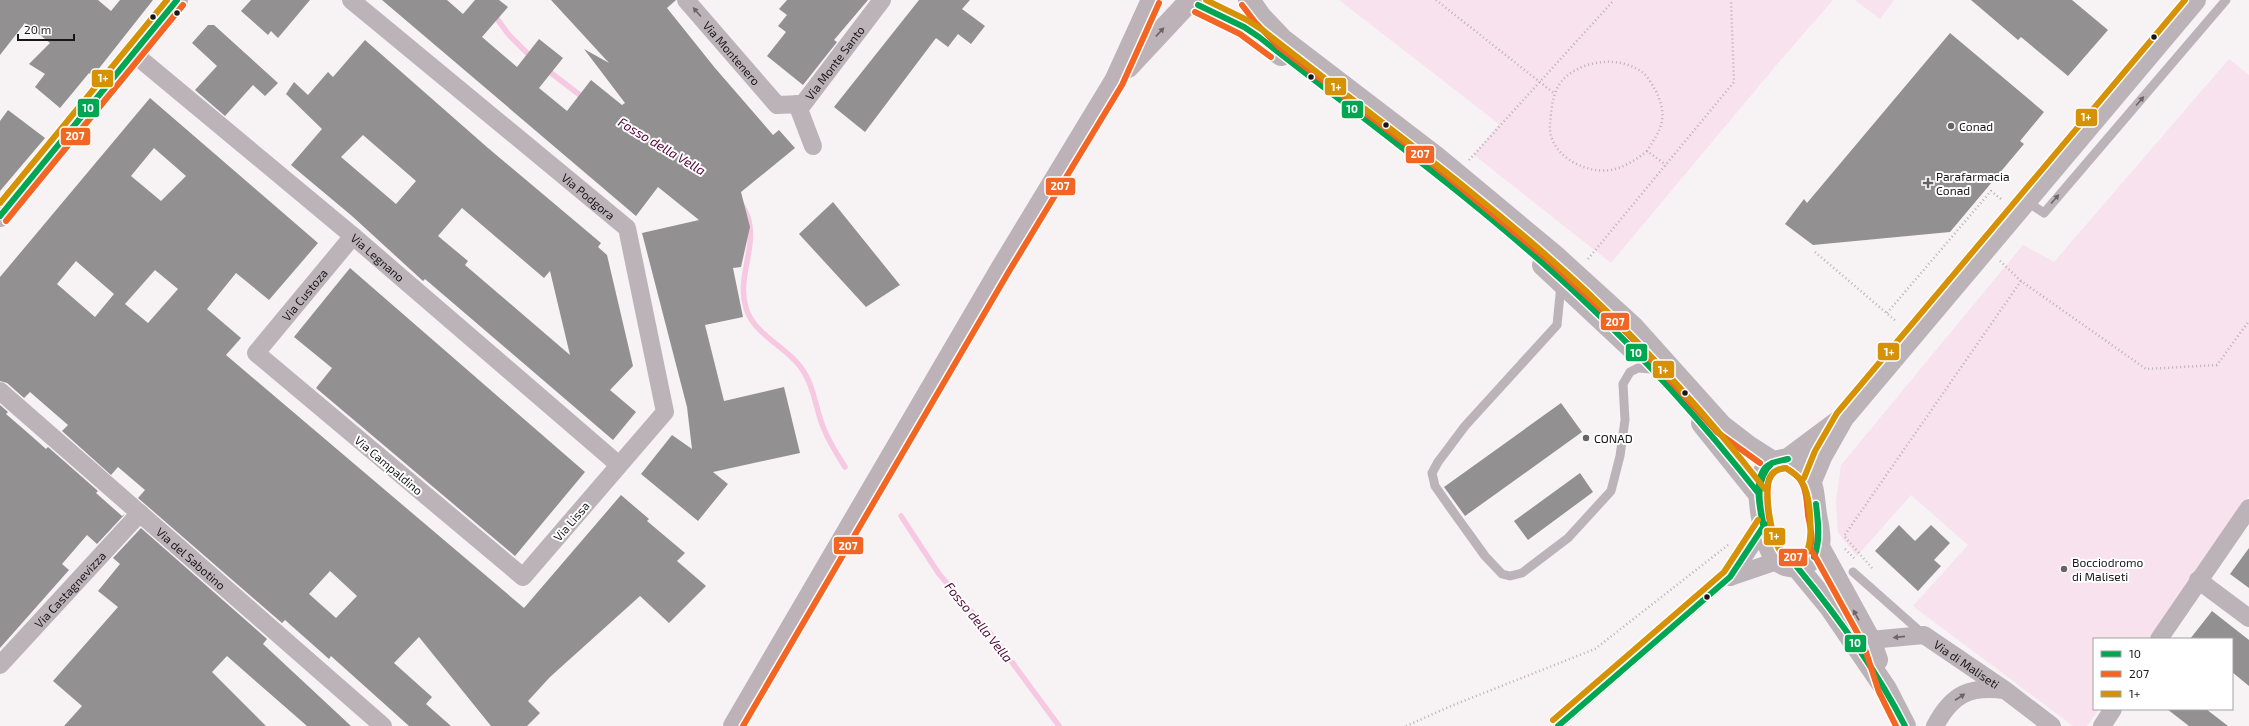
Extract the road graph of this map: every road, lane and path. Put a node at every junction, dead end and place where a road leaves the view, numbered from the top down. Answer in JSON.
{"nodes":[{"id":1,"x":177,"y":0,"type":"edge"},
{"id":2,"x":351,"y":0,"type":"edge"},
{"id":3,"x":686,"y":0,"type":"edge"},
{"id":4,"x":882,"y":0,"type":"edge"},
{"id":5,"x":1152,"y":0,"type":"edge"},
{"id":6,"x":1436,"y":0,"type":"edge"},
{"id":7,"x":1614,"y":0,"type":"edge"},
{"id":8,"x":1731,"y":0,"type":"edge"},
{"id":9,"x":2195,"y":0,"type":"edge"},
{"id":10,"x":2226,"y":0,"type":"edge"},
{"id":11,"x":1191,"y":3,"type":"edge"},
{"id":12,"x":1251,"y":4,"type":"edge"},
{"id":13,"x":133,"y":53,"type":"junction"},
{"id":14,"x":1115,"y":81,"type":"junction"},
{"id":15,"x":1540,"y":82,"type":"junction"},
{"id":16,"x":1555,"y":94,"type":"junction"},
{"id":17,"x":797,"y":104,"type":"junction"},
{"id":18,"x":778,"y":105,"type":"joint"},
{"id":19,"x":813,"y":146,"type":"dead end"},
{"id":20,"x":1647,"y":151,"type":"junction"},
{"id":21,"x":1464,"y":165,"type":"dead end"},
{"id":22,"x":1666,"y":165,"type":"junction"},
{"id":23,"x":2022,"y":206,"type":"junction"},
{"id":24,"x":0,"y":216,"type":"edge"},
{"id":25,"x":353,"y":236,"type":"junction"},
{"id":26,"x":1815,"y":252,"type":"dead end"},
{"id":27,"x":1998,"y":259,"type":"dead end"},
{"id":28,"x":1587,"y":261,"type":"dead end"},
{"id":29,"x":2021,"y":281,"type":"junction"},
{"id":30,"x":1562,"y":282,"type":"junction"},
{"id":31,"x":2249,"y":321,"type":"edge"},
{"id":32,"x":256,"y":352,"type":"joint"},
{"id":33,"x":1651,"y":369,"type":"junction"},
{"id":34,"x":0,"y":391,"type":"edge"},
{"id":35,"x":1843,"y":418,"type":"junction"},
{"id":36,"x":1781,"y":461,"type":"junction"},
{"id":37,"x":619,"y":465,"type":"junction"},
{"id":38,"x":1811,"y":481,"type":"junction"},
{"id":39,"x":1759,"y":494,"type":"junction"},
{"id":40,"x":2249,"y":508,"type":"edge"},
{"id":41,"x":140,"y":513,"type":"junction"},
{"id":42,"x":1765,"y":524,"type":"junction"},
{"id":43,"x":1733,"y":541,"type":"dead end"},
{"id":44,"x":1819,"y":547,"type":"junction"},
{"id":45,"x":1787,"y":564,"type":"junction"},
{"id":46,"x":1854,"y":572,"type":"dead end"},
{"id":47,"x":523,"y":577,"type":"joint"},
{"id":48,"x":1730,"y":577,"type":"junction"},
{"id":49,"x":2198,"y":580,"type":"junction"},
{"id":50,"x":1866,"y":583,"type":"junction"},
{"id":51,"x":2249,"y":618,"type":"edge"},
{"id":52,"x":1924,"y":635,"type":"junction"},
{"id":53,"x":2160,"y":638,"type":"edge"},
{"id":54,"x":1870,"y":640,"type":"junction"},
{"id":55,"x":0,"y":665,"type":"edge"},
{"id":56,"x":1886,"y":690,"type":"junction"},
{"id":57,"x":2005,"y":690,"type":"junction"},
{"id":58,"x":2112,"y":710,"type":"edge"},
{"id":59,"x":383,"y":726,"type":"edge"},
{"id":60,"x":734,"y":726,"type":"edge"},
{"id":61,"x":1406,"y":726,"type":"edge"},
{"id":62,"x":1558,"y":726,"type":"edge"},
{"id":63,"x":1905,"y":726,"type":"edge"},
{"id":64,"x":1935,"y":726,"type":"edge"},
{"id":65,"x":2052,"y":726,"type":"edge"},
{"id":66,"x":2102,"y":726,"type":"edge"}],
"edges":[{"from":1,"to":13,"type":"main road"},
{"from":2,"to":37,"type":"street","name":"Via Podgora"},
{"from":18,"to":3,"type":"street","name":"Via Montenero","one_way":true},
{"from":4,"to":17,"type":"street","name":"Via Monte Santo"},
{"from":5,"to":14,"type":"main road"},
{"from":6,"to":15,"type":"path"},
{"from":7,"to":15,"type":"path"},
{"from":8,"to":22,"type":"path"},
{"from":9,"to":23,"type":"street"},
{"from":23,"to":10,"type":"lane","one_way":true},
{"from":14,"to":11,"type":"main road","one_way":true},
{"from":11,"to":30,"type":"street"},
{"from":12,"to":36,"type":"street"},
{"from":13,"to":24,"type":"main road"},
{"from":13,"to":25,"type":"street","name":"Via Legnano"},
{"from":14,"to":60,"type":"main road"},
{"from":15,"to":16,"type":"path"},
{"from":15,"to":21,"type":"path"},
{"from":16,"to":20,"type":"path"},
{"from":16,"to":20,"type":"path"},
{"from":17,"to":18,"type":"street","name":"Via Monte Santo"},
{"from":17,"to":19,"type":"street"},
{"from":20,"to":22,"type":"path"},
{"from":22,"to":28,"type":"path"},
{"from":23,"to":26,"type":"path"},
{"from":23,"to":35,"type":"street"},
{"from":25,"to":32,"type":"street","name":"Via Custoza"},
{"from":25,"to":37,"type":"street","name":"Via Legnano"},
{"from":27,"to":29,"type":"path"},
{"from":29,"to":31,"type":"path"},
{"from":29,"to":50,"type":"path"},
{"from":30,"to":33,"type":"street"},
{"from":30,"to":33,"type":"lane"},
{"from":32,"to":47,"type":"street","name":"Via Campaldino"},
{"from":33,"to":39,"type":"street"},
{"from":34,"to":41,"type":"street","name":"Via del Sabotino"},
{"from":35,"to":36,"type":"street"},
{"from":35,"to":38,"type":"street"},
{"from":36,"to":38,"type":"street"},
{"from":36,"to":39,"type":"street"},
{"from":37,"to":47,"type":"street","name":"Via Lissa"},
{"from":38,"to":44,"type":"street"},
{"from":39,"to":42,"type":"street"},
{"from":40,"to":49,"type":"street"},
{"from":41,"to":55,"type":"street","name":"Via Castagnevizza"},
{"from":41,"to":59,"type":"street","name":"Via del Sabotino"},
{"from":42,"to":45,"type":"street"},
{"from":42,"to":48,"type":"street"},
{"from":43,"to":61,"type":"path"},
{"from":44,"to":45,"type":"street"},
{"from":54,"to":44,"type":"street","one_way":true},
{"from":45,"to":48,"type":"street"},
{"from":45,"to":56,"type":"street"},
{"from":46,"to":50,"type":"lane"},
{"from":48,"to":62,"type":"lane"},
{"from":49,"to":51,"type":"street"},
{"from":49,"to":53,"type":"street"},
{"from":50,"to":52,"type":"lane"},
{"from":52,"to":54,"type":"street","name":"Via di Maliseti","one_way":true},
{"from":52,"to":57,"type":"street","name":"Via di Maliseti"},
{"from":54,"to":56,"type":"street"},
{"from":56,"to":63,"type":"street"},
{"from":64,"to":57,"type":"street","one_way":true},
{"from":57,"to":65,"type":"street","name":"Via di Maliseti"},
{"from":58,"to":66,"type":"street"}]}
